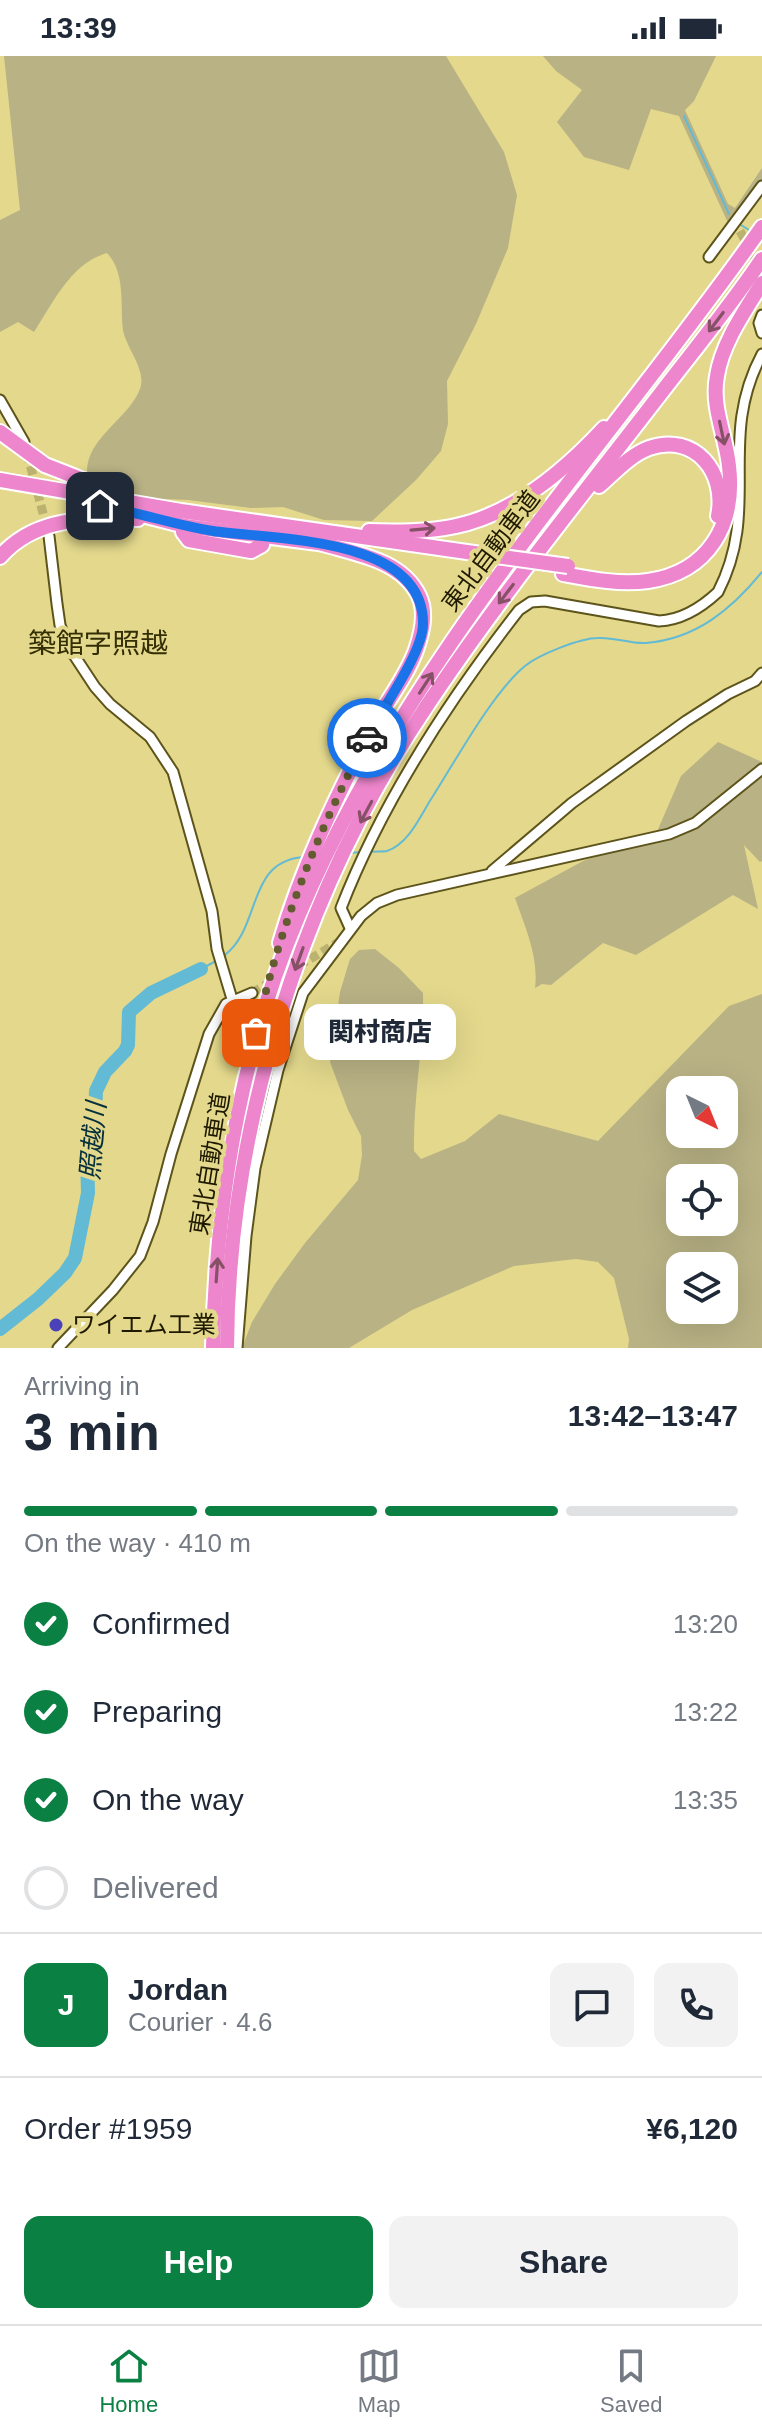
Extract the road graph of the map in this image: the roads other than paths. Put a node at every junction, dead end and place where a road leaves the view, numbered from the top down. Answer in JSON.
{"nodes":[{"id":1,"x":762,"y":186,"type":"edge"},
{"id":2,"x":762,"y":227,"type":"edge"},
{"id":3,"x":709,"y":257,"type":"dead end"},
{"id":4,"x":762,"y":259,"type":"edge"},
{"id":5,"x":762,"y":283,"type":"edge"},
{"id":6,"x":762,"y":315,"type":"edge"},
{"id":7,"x":762,"y":333,"type":"edge"},
{"id":8,"x":762,"y":354,"type":"edge"},
{"id":9,"x":668,"y":355,"type":"junction"},
{"id":10,"x":0,"y":400,"type":"edge"},
{"id":11,"x":0,"y":432,"type":"edge"},
{"id":12,"x":752,"y":441,"type":"dead end"},
{"id":13,"x":24,"y":442,"type":"tunnel mouth"},
{"id":14,"x":0,"y":480,"type":"edge"},
{"id":15,"x":0,"y":489,"type":"edge"},
{"id":16,"x":571,"y":512,"type":"junction"},
{"id":17,"x":157,"y":514,"type":"junction"},
{"id":18,"x":179,"y":528,"type":"junction"},
{"id":19,"x":49,"y":536,"type":"tunnel mouth"},
{"id":20,"x":319,"y":536,"type":"junction"},
{"id":21,"x":279,"y":539,"type":"junction"},
{"id":22,"x":0,"y":557,"type":"edge"},
{"id":23,"x":742,"y":565,"type":"dead end"},
{"id":24,"x":565,"y":570,"type":"junction"},
{"id":25,"x":762,"y":673,"type":"edge"},
{"id":26,"x":762,"y":769,"type":"edge"},
{"id":27,"x":324,"y":846,"type":"junction"},
{"id":28,"x":490,"y":873,"type":"junction"},
{"id":29,"x":350,"y":928,"type":"junction"},
{"id":30,"x":252,"y":993,"type":"tunnel mouth"},
{"id":31,"x":232,"y":999,"type":"junction"},
{"id":32,"x":58,"y":1348,"type":"edge"},
{"id":33,"x":213,"y":1348,"type":"edge"},
{"id":34,"x":227,"y":1348,"type":"edge"},
{"id":35,"x":237,"y":1348,"type":"edge"}],
"edges":[{"from":1,"to":3,"type":"street"},
{"from":2,"to":9,"type":"highway","name":"東北自動車道"},
{"from":4,"to":16,"type":"highway","name":"東北自動車道","one_way":true},
{"from":5,"to":24,"type":"highway","one_way":true},
{"from":6,"to":7,"type":"street"},
{"from":8,"to":12,"type":"street"},
{"from":20,"to":9,"type":"highway","one_way":true},
{"from":27,"to":9,"type":"highway","name":"東北自動車道","one_way":true},
{"from":10,"to":13,"type":"street"},
{"from":11,"to":17,"type":"highway"},
{"from":14,"to":17,"type":"highway"},
{"from":15,"to":17,"type":"highway"},
{"from":16,"to":24,"type":"highway"},
{"from":16,"to":34,"type":"highway","name":"東北自動車道","one_way":true},
{"from":17,"to":18,"type":"highway"},
{"from":17,"to":20,"type":"highway"},
{"from":17,"to":22,"type":"highway"},
{"from":18,"to":21,"type":"highway"},
{"from":18,"to":21,"type":"highway"},
{"from":19,"to":31,"type":"street"},
{"from":20,"to":21,"type":"highway"},
{"from":20,"to":24,"type":"highway"},
{"from":20,"to":27,"type":"highway"},
{"from":23,"to":29,"type":"street"},
{"from":25,"to":28,"type":"street"},
{"from":26,"to":28,"type":"street"},
{"from":33,"to":27,"type":"highway","name":"東北自動車道","one_way":true},
{"from":28,"to":29,"type":"street"},
{"from":29,"to":35,"type":"street"},
{"from":30,"to":31,"type":"street"},
{"from":31,"to":32,"type":"street"}]}
